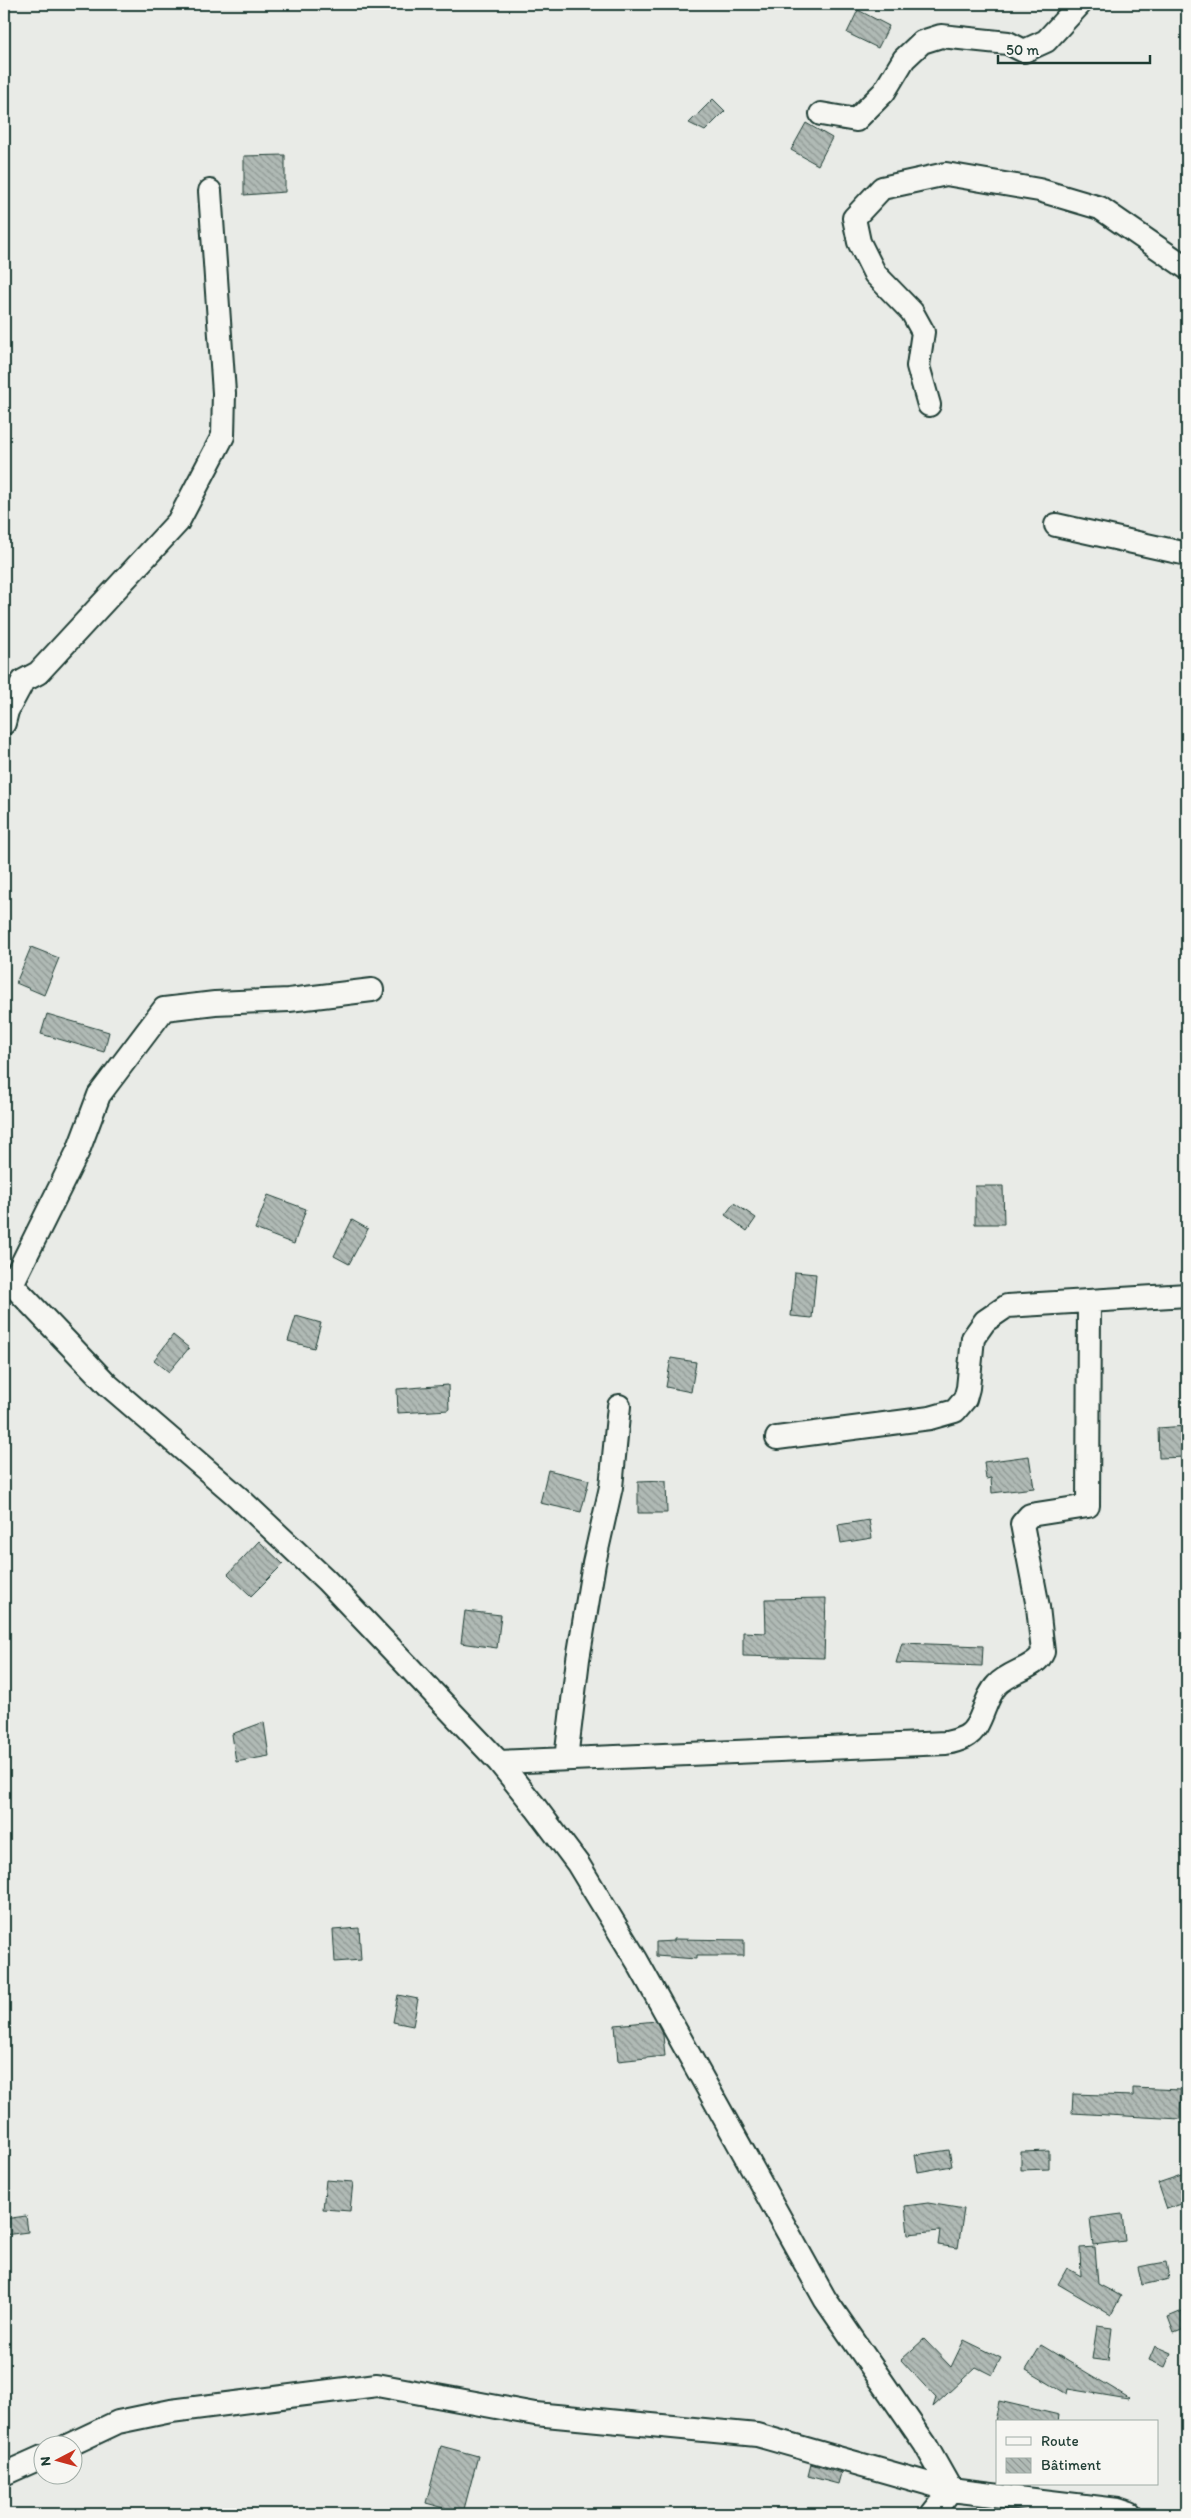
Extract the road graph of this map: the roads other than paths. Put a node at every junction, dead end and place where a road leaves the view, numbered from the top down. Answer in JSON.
{"nodes":[{"id":1,"x":1080,"y":4,"type":"edge"},
{"id":2,"x":821,"y":114,"type":"dead end"},
{"id":3,"x":210,"y":191,"type":"dead end"},
{"id":4,"x":1187,"y":268,"type":"edge"},
{"id":5,"x":929,"y":405,"type":"dead end"},
{"id":6,"x":1056,"y":525,"type":"dead end"},
{"id":7,"x":1187,"y":554,"type":"edge"},
{"id":8,"x":4,"y":723,"type":"edge"},
{"id":9,"x":372,"y":990,"type":"dead end"},
{"id":10,"x":8,"y":1280,"type":"edge"},
{"id":11,"x":1187,"y":1295,"type":"edge"},
{"id":12,"x":1089,"y":1302,"type":"junction"},
{"id":13,"x":619,"y":1406,"type":"dead end"},
{"id":14,"x":777,"y":1438,"type":"dead end"},
{"id":15,"x":566,"y":1759,"type":"junction"},
{"id":16,"x":499,"y":1762,"type":"junction"},
{"id":17,"x":82,"y":2439,"type":"edge"},
{"id":18,"x":32,"y":2461,"type":"edge"},
{"id":19,"x":4,"y":2474,"type":"edge"},
{"id":20,"x":951,"y":2490,"type":"junction"},
{"id":21,"x":932,"y":2514,"type":"edge"},
{"id":22,"x":1130,"y":2514,"type":"edge"}],
"edges":[{"from":1,"to":2,"type":"street"},
{"from":3,"to":8,"type":"street"},
{"from":4,"to":5,"type":"street"},
{"from":6,"to":7,"type":"street"},
{"from":9,"to":10,"type":"street"},
{"from":10,"to":16,"type":"street"},
{"from":11,"to":12,"type":"street"},
{"from":12,"to":14,"type":"street"},
{"from":12,"to":15,"type":"street"},
{"from":13,"to":15,"type":"street"},
{"from":15,"to":16,"type":"street"},
{"from":16,"to":20,"type":"street"},
{"from":17,"to":20,"type":"street"},
{"from":18,"to":19,"type":"street"},
{"from":20,"to":21,"type":"street"},
{"from":20,"to":22,"type":"street"}]}
